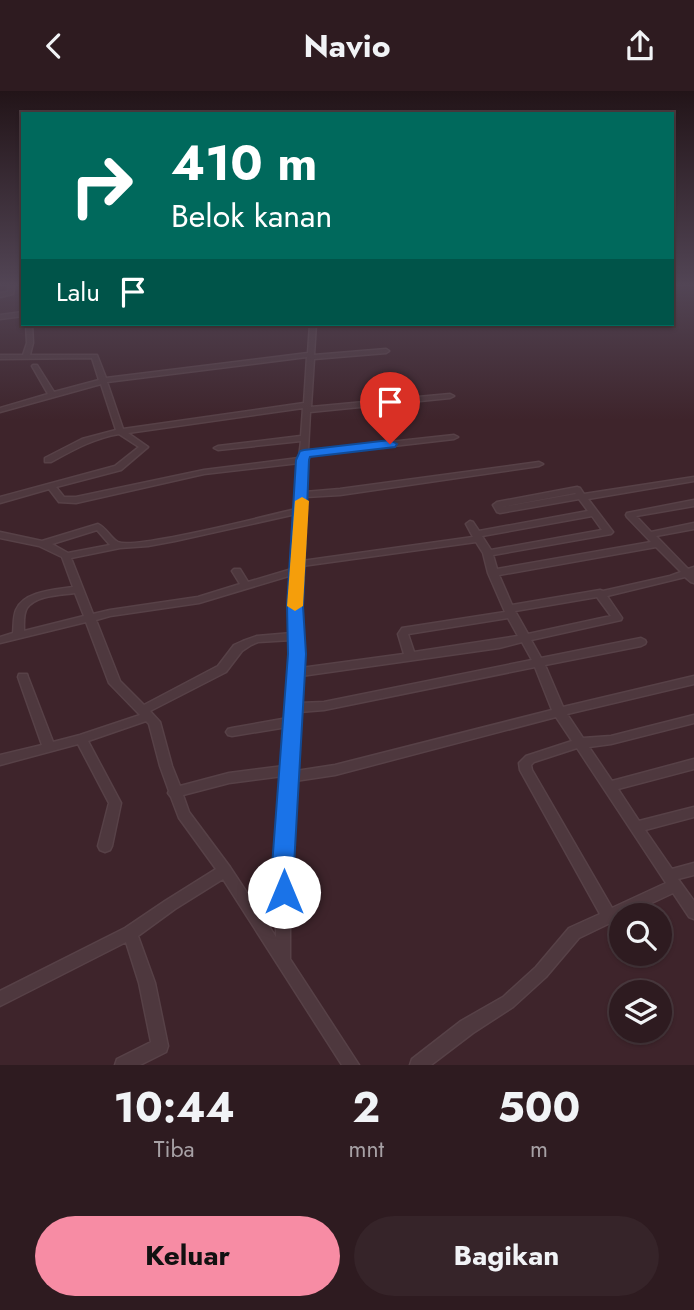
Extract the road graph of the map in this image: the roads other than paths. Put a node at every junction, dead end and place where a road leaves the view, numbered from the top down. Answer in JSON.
{"nodes":[{"id":1,"x":29,"y":329,"type":"edge"},
{"id":2,"x":313,"y":329,"type":"edge"},
{"id":3,"x":386,"y":351,"type":"dead end"},
{"id":4,"x":26,"y":356,"type":"junction"},
{"id":5,"x":311,"y":356,"type":"junction"},
{"id":6,"x":0,"y":357,"type":"edge"},
{"id":7,"x":35,"y":366,"type":"dead end"},
{"id":8,"x":102,"y":381,"type":"junction"},
{"id":9,"x":52,"y":395,"type":"junction"},
{"id":10,"x":450,"y":396,"type":"dead end"},
{"id":11,"x":307,"y":408,"type":"junction"},
{"id":12,"x":0,"y":410,"type":"edge"},
{"id":13,"x":120,"y":431,"type":"junction"},
{"id":14,"x":454,"y":437,"type":"dead end"},
{"id":15,"x":303,"y":438,"type":"junction"},
{"id":16,"x":218,"y":448,"type":"dead end"},
{"id":17,"x":304,"y":457,"type":"junction"},
{"id":18,"x":48,"y":460,"type":"dead end"},
{"id":19,"x":539,"y":464,"type":"dead end"},
{"id":20,"x":694,"y":479,"type":"edge"},
{"id":21,"x":51,"y":487,"type":"junction"},
{"id":22,"x":303,"y":495,"type":"junction"},
{"id":23,"x":581,"y":496,"type":"junction"},
{"id":24,"x":0,"y":500,"type":"edge"},
{"id":25,"x":694,"y":503,"type":"edge"},
{"id":26,"x":301,"y":510,"type":"junction"},
{"id":27,"x":594,"y":513,"type":"junction"},
{"id":28,"x":470,"y":524,"type":"dead end"},
{"id":29,"x":694,"y":526,"type":"edge"},
{"id":30,"x":648,"y":535,"type":"junction"},
{"id":31,"x":1,"y":536,"type":"edge"},
{"id":32,"x":478,"y":536,"type":"junction"},
{"id":33,"x":45,"y":543,"type":"junction"},
{"id":34,"x":656,"y":544,"type":"junction"},
{"id":35,"x":117,"y":545,"type":"junction"},
{"id":36,"x":488,"y":553,"type":"junction"},
{"id":37,"x":66,"y":556,"type":"junction"},
{"id":38,"x":297,"y":568,"type":"junction"},
{"id":39,"x":237,"y":571,"type":"dead end"},
{"id":40,"x":690,"y":571,"type":"edge"},
{"id":41,"x":493,"y":573,"type":"junction"},
{"id":42,"x":694,"y":580,"type":"edge"},
{"id":43,"x":246,"y":586,"type":"junction"},
{"id":44,"x":78,"y":589,"type":"junction"},
{"id":45,"x":603,"y":594,"type":"junction"},
{"id":46,"x":510,"y":612,"type":"junction"},
{"id":47,"x":90,"y":618,"type":"junction"},
{"id":48,"x":18,"y":636,"type":"junction"},
{"id":49,"x":297,"y":636,"type":"junction"},
{"id":50,"x":523,"y":637,"type":"junction"},
{"id":51,"x":0,"y":640,"type":"edge"},
{"id":52,"x":640,"y":642,"type":"dead end"},
{"id":53,"x":410,"y":656,"type":"junction"},
{"id":54,"x":539,"y":664,"type":"junction"},
{"id":55,"x":295,"y":673,"type":"junction"},
{"id":56,"x":23,"y":677,"type":"dead end"},
{"id":57,"x":694,"y":680,"type":"edge"},
{"id":58,"x":294,"y":708,"type":"junction"},
{"id":59,"x":559,"y":712,"type":"junction"},
{"id":60,"x":145,"y":713,"type":"junction"},
{"id":61,"x":694,"y":719,"type":"edge"},
{"id":62,"x":292,"y":722,"type":"junction"},
{"id":63,"x":232,"y":732,"type":"dead end"},
{"id":64,"x":81,"y":739,"type":"junction"},
{"id":65,"x":580,"y":743,"type":"junction"},
{"id":66,"x":49,"y":747,"type":"junction"},
{"id":67,"x":0,"y":760,"type":"edge"},
{"id":68,"x":694,"y":764,"type":"edge"},
{"id":69,"x":290,"y":773,"type":"junction"},
{"id":70,"x":610,"y":786,"type":"junction"},
{"id":71,"x":174,"y":793,"type":"junction"},
{"id":72,"x":694,"y":812,"type":"edge"},
{"id":73,"x":636,"y":827,"type":"junction"},
{"id":74,"x":105,"y":846,"type":"dead end"},
{"id":75,"x":694,"y":869,"type":"edge"},
{"id":76,"x":225,"y":871,"type":"junction"},
{"id":77,"x":672,"y":880,"type":"junction"},
{"id":78,"x":634,"y":903,"type":"edge"},
{"id":79,"x":694,"y":913,"type":"edge"},
{"id":80,"x":609,"y":916,"type":"edge"},
{"id":81,"x":609,"y":918,"type":"edge"},
{"id":82,"x":130,"y":933,"type":"junction"},
{"id":83,"x":283,"y":961,"type":"junction"},
{"id":84,"x":0,"y":999,"type":"edge"},
{"id":85,"x":123,"y":1065,"type":"edge"},
{"id":86,"x":351,"y":1065,"type":"edge"},
{"id":87,"x":418,"y":1065,"type":"edge"}],
"edges":[{"from":1,"to":4,"type":"street"},
{"from":2,"to":5,"type":"street"},
{"from":3,"to":5,"type":"street"},
{"from":4,"to":6,"type":"street"},
{"from":4,"to":8,"type":"street"},
{"from":5,"to":8,"type":"street"},
{"from":5,"to":11,"type":"street"},
{"from":7,"to":9,"type":"street"},
{"from":8,"to":9,"type":"street"},
{"from":8,"to":13,"type":"street"},
{"from":9,"to":12,"type":"street"},
{"from":10,"to":11,"type":"street"},
{"from":11,"to":13,"type":"street"},
{"from":11,"to":15,"type":"street"},
{"from":13,"to":18,"type":"street"},
{"from":13,"to":21,"type":"street"},
{"from":14,"to":17,"type":"street"},
{"from":15,"to":16,"type":"street"},
{"from":15,"to":17,"type":"street"},
{"from":17,"to":21,"type":"street"},
{"from":17,"to":22,"type":"street"},
{"from":19,"to":22,"type":"street"},
{"from":20,"to":23,"type":"street"},
{"from":21,"to":24,"type":"street"},
{"from":22,"to":26,"type":"street"},
{"from":23,"to":23,"type":"street"},
{"from":23,"to":27,"type":"street"},
{"from":25,"to":30,"type":"street"},
{"from":26,"to":35,"type":"street"},
{"from":26,"to":38,"type":"street"},
{"from":27,"to":32,"type":"street"},
{"from":27,"to":36,"type":"street"},
{"from":28,"to":32,"type":"street"},
{"from":29,"to":30,"type":"street"},
{"from":30,"to":34,"type":"street"},
{"from":31,"to":33,"type":"street"},
{"from":32,"to":36,"type":"street"},
{"from":32,"to":38,"type":"street"},
{"from":33,"to":35,"type":"street"},
{"from":33,"to":37,"type":"street"},
{"from":34,"to":40,"type":"street"},
{"from":34,"to":41,"type":"street"},
{"from":35,"to":37,"type":"street"},
{"from":36,"to":41,"type":"street"},
{"from":37,"to":44,"type":"street"},
{"from":38,"to":43,"type":"street"},
{"from":38,"to":49,"type":"street"},
{"from":39,"to":43,"type":"street"},
{"from":40,"to":42,"type":"street"},
{"from":40,"to":45,"type":"street"},
{"from":41,"to":46,"type":"street"},
{"from":43,"to":47,"type":"street"},
{"from":44,"to":47,"type":"street"},
{"from":44,"to":48,"type":"street"},
{"from":45,"to":46,"type":"street"},
{"from":45,"to":50,"type":"street"},
{"from":46,"to":50,"type":"street"},
{"from":46,"to":53,"type":"street"},
{"from":47,"to":48,"type":"street"},
{"from":47,"to":60,"type":"street"},
{"from":48,"to":51,"type":"street"},
{"from":49,"to":55,"type":"street"},
{"from":49,"to":60,"type":"street"},
{"from":50,"to":53,"type":"street"},
{"from":50,"to":54,"type":"street"},
{"from":52,"to":54,"type":"street"},
{"from":53,"to":55,"type":"street"},
{"from":54,"to":58,"type":"street"},
{"from":54,"to":59,"type":"street"},
{"from":55,"to":58,"type":"street"},
{"from":56,"to":66,"type":"street"},
{"from":57,"to":59,"type":"street"},
{"from":58,"to":62,"type":"street"},
{"from":59,"to":65,"type":"street"},
{"from":59,"to":69,"type":"street"},
{"from":60,"to":64,"type":"street"},
{"from":60,"to":71,"type":"street"},
{"from":61,"to":65,"type":"street"},
{"from":62,"to":63,"type":"street"},
{"from":62,"to":69,"type":"street"},
{"from":64,"to":66,"type":"street"},
{"from":64,"to":74,"type":"street"},
{"from":65,"to":70,"type":"street"},
{"from":65,"to":80,"type":"street"},
{"from":66,"to":67,"type":"street"},
{"from":68,"to":70,"type":"street"},
{"from":69,"to":71,"type":"street"},
{"from":69,"to":83,"type":"street"},
{"from":70,"to":73,"type":"street"},
{"from":71,"to":76,"type":"street"},
{"from":72,"to":73,"type":"street"},
{"from":73,"to":77,"type":"street"},
{"from":75,"to":77,"type":"street"},
{"from":76,"to":82,"type":"street"},
{"from":76,"to":83,"type":"street"},
{"from":77,"to":78,"type":"street"},
{"from":77,"to":79,"type":"street"},
{"from":81,"to":87,"type":"street"},
{"from":82,"to":84,"type":"street"},
{"from":82,"to":85,"type":"street"},
{"from":83,"to":86,"type":"street"}]}
